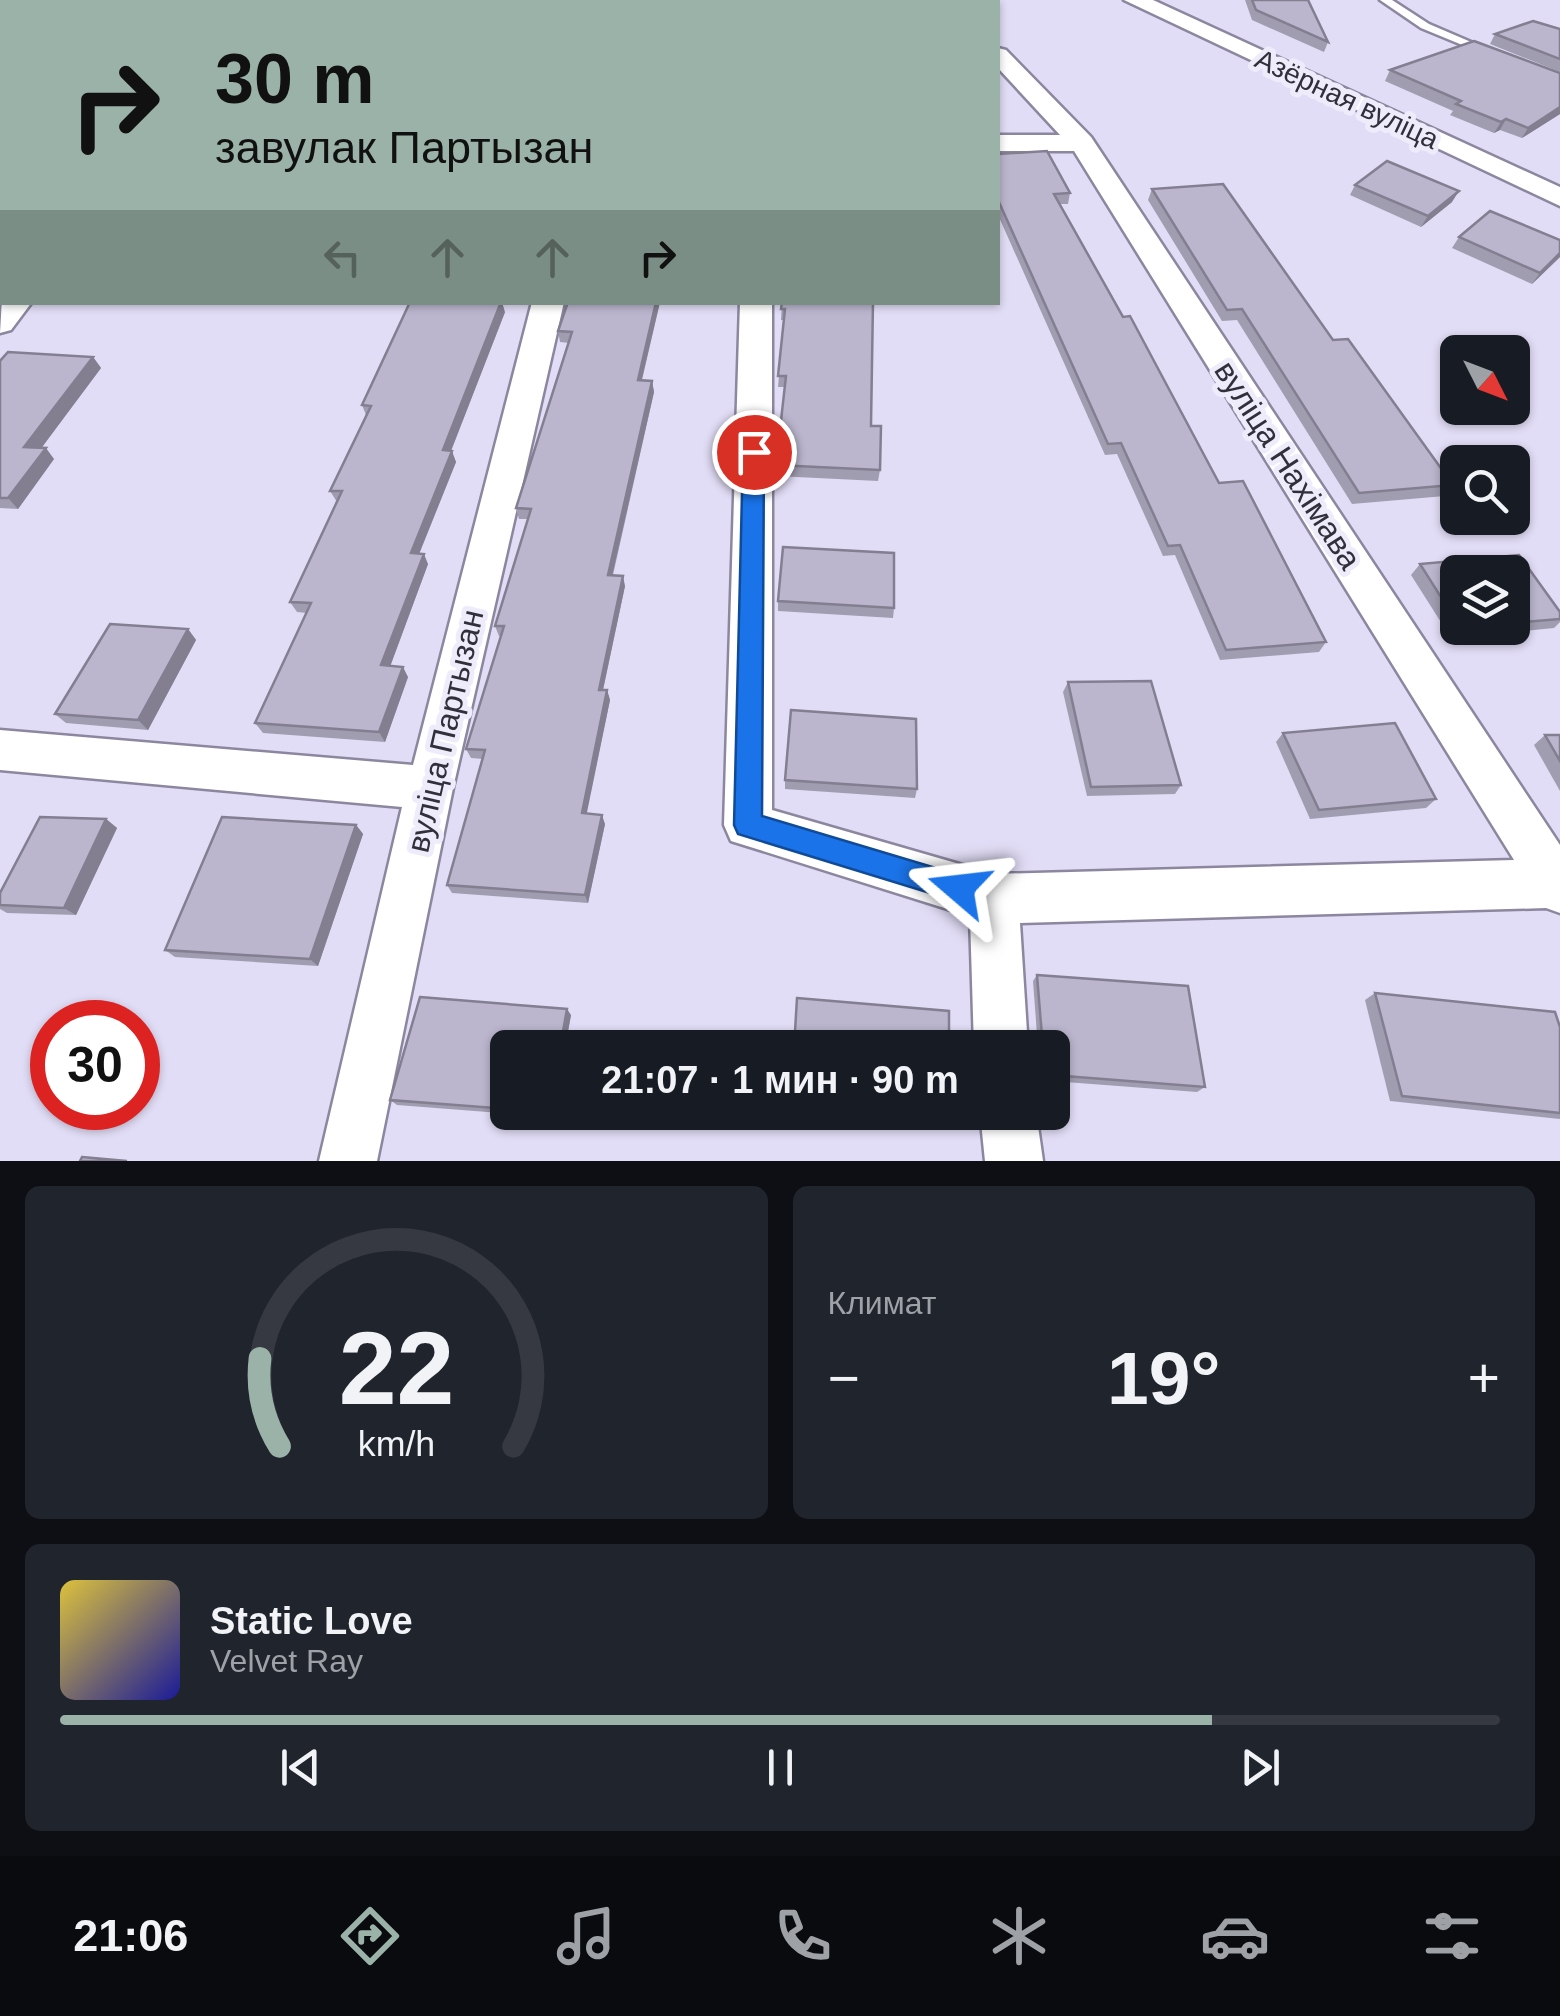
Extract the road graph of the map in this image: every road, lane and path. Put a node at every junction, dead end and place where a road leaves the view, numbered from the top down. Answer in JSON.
{"nodes":[{"id":1,"x":1135,"y":0,"type":"edge"},
{"id":2,"x":1385,"y":0,"type":"edge"},
{"id":3,"x":1000,"y":57,"type":"edge"},
{"id":4,"x":1510,"y":60,"type":"edge"},
{"id":5,"x":1082,"y":143,"type":"junction"},
{"id":6,"x":1000,"y":144,"type":"edge"},
{"id":7,"x":1555,"y":190,"type":"edge"},
{"id":8,"x":547,"y":305,"type":"edge"},
{"id":9,"x":756,"y":305,"type":"edge"},
{"id":10,"x":0,"y":750,"type":"edge"},
{"id":11,"x":430,"y":788,"type":"junction"},
{"id":12,"x":1559,"y":885,"type":"edge"},
{"id":13,"x":994,"y":899,"type":"junction"},
{"id":14,"x":1000,"y":1030,"type":"edge"},
{"id":15,"x":1010,"y":1130,"type":"edge"},
{"id":16,"x":348,"y":1161,"type":"edge"},
{"id":17,"x":1014,"y":1161,"type":"edge"}],
"edges":[{"from":1,"to":7,"type":"street","name":"Азёрная вуліца"},
{"from":2,"to":4,"type":"lane"},
{"from":3,"to":5,"type":"street","name":"вуліца Нахімава"},
{"from":5,"to":6,"type":"street"},
{"from":5,"to":12,"type":"street","name":"вуліца Нахімава"},
{"from":8,"to":11,"type":"street","name":"вуліца Партызан"},
{"from":9,"to":13,"type":"street"},
{"from":10,"to":11,"type":"street"},
{"from":11,"to":16,"type":"street","name":"вуліца Партызан"},
{"from":12,"to":13,"type":"street"},
{"from":13,"to":14,"type":"street"},
{"from":15,"to":17,"type":"street"}]}
